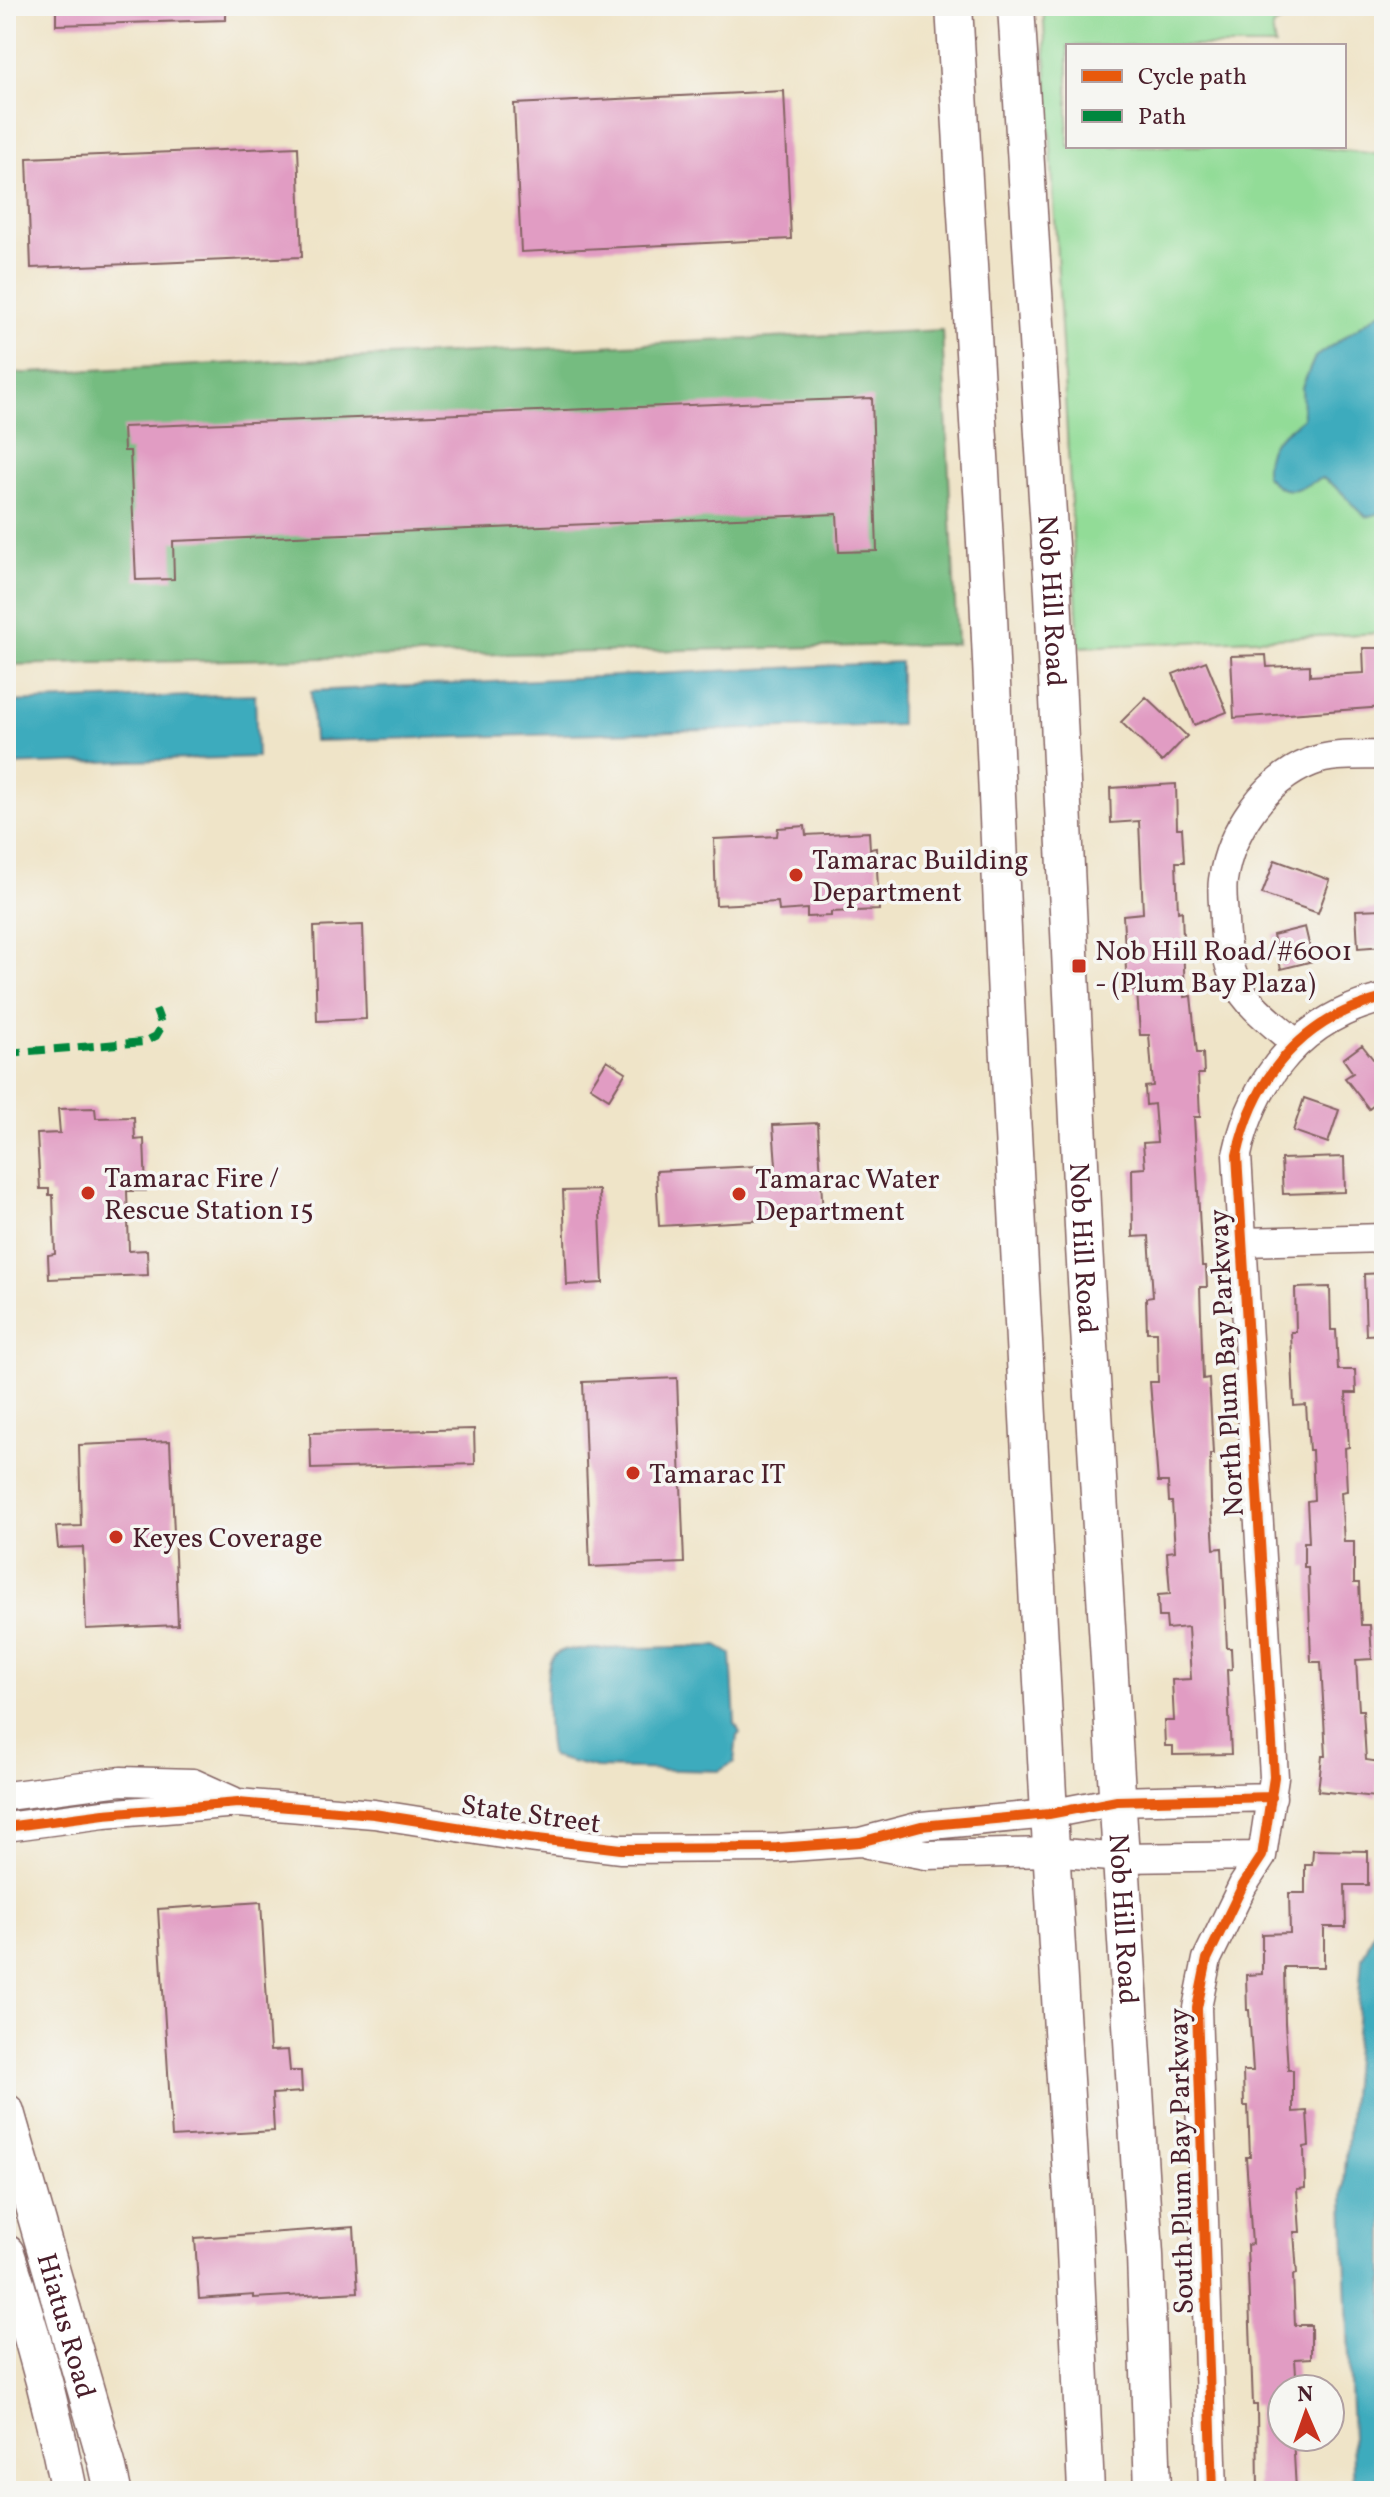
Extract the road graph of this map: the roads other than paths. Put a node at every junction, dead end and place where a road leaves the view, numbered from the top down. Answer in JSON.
{"nodes":[{"id":1,"x":954,"y":6,"type":"edge"},
{"id":2,"x":1016,"y":6,"type":"edge"},
{"id":3,"x":1384,"y":755,"type":"edge"},
{"id":4,"x":1384,"y":998,"type":"edge"},
{"id":5,"x":1295,"y":1043,"type":"junction"},
{"id":6,"x":1384,"y":1238,"type":"edge"},
{"id":7,"x":1242,"y":1242,"type":"junction"},
{"id":8,"x":6,"y":1796,"type":"edge"},
{"id":9,"x":1272,"y":1797,"type":"junction"},
{"id":10,"x":1117,"y":1801,"type":"junction"},
{"id":11,"x":238,"y":1803,"type":"junction"},
{"id":12,"x":1049,"y":1814,"type":"junction"},
{"id":13,"x":6,"y":1827,"type":"edge"},
{"id":14,"x":860,"y":1842,"type":"junction"},
{"id":15,"x":1052,"y":1852,"type":"junction"},
{"id":16,"x":1262,"y":1856,"type":"junction"},
{"id":17,"x":1121,"y":1858,"type":"junction"},
{"id":18,"x":6,"y":2112,"type":"edge"},
{"id":19,"x":6,"y":2253,"type":"edge"},
{"id":20,"x":69,"y":2491,"type":"edge"},
{"id":21,"x":113,"y":2491,"type":"edge"},
{"id":22,"x":1086,"y":2491,"type":"edge"},
{"id":23,"x":1153,"y":2491,"type":"edge"},
{"id":24,"x":1213,"y":2491,"type":"edge"}],
"edges":[{"from":1,"to":12,"type":"main road"},
{"from":2,"to":10,"type":"main road","name":"Nob Hill Road"},
{"from":3,"to":5,"type":"street"},
{"from":4,"to":5,"type":"street","name":"North Plum Bay Parkway"},
{"from":5,"to":7,"type":"street","name":"North Plum Bay Parkway"},
{"from":6,"to":7,"type":"street"},
{"from":7,"to":9,"type":"street","name":"North Plum Bay Parkway"},
{"from":8,"to":11,"type":"street","name":"State Street"},
{"from":9,"to":10,"type":"street","name":"State Street"},
{"from":9,"to":16,"type":"street","name":"South Plum Bay Parkway"},
{"from":10,"to":12,"type":"street","name":"State Street"},
{"from":10,"to":17,"type":"main road","name":"Nob Hill Road"},
{"from":11,"to":13,"type":"street","name":"State Street"},
{"from":11,"to":14,"type":"street","name":"State Street"},
{"from":12,"to":14,"type":"street","name":"State Street"},
{"from":12,"to":15,"type":"main road"},
{"from":14,"to":15,"type":"street","name":"State Street"},
{"from":15,"to":17,"type":"street","name":"State Street"},
{"from":15,"to":22,"type":"main road"},
{"from":16,"to":17,"type":"street","name":"State Street"},
{"from":16,"to":24,"type":"street","name":"South Plum Bay Parkway"},
{"from":17,"to":23,"type":"main road","name":"Nob Hill Road"},
{"from":18,"to":21,"type":"main road","name":"Hiatus Road"},
{"from":19,"to":20,"type":"main road","name":"Hiatus Road"}]}
